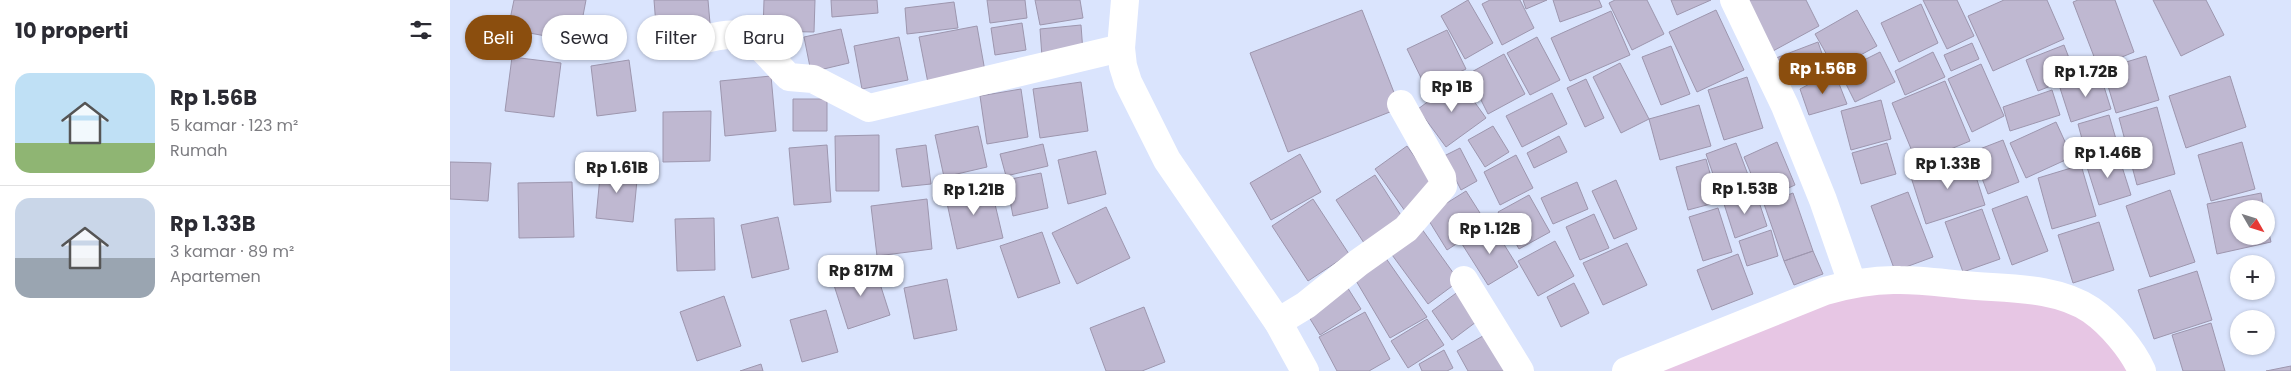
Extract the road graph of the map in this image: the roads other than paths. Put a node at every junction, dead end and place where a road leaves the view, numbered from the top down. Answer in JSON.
{"nodes":[{"id":1,"x":1125,"y":0,"type":"edge"},
{"id":2,"x":1734,"y":0,"type":"edge"},
{"id":3,"x":715,"y":38,"type":"edge"},
{"id":4,"x":1121,"y":48,"type":"junction"},
{"id":5,"x":1401,"y":104,"type":"dead end"},
{"id":6,"x":1464,"y":280,"type":"dead end"},
{"id":7,"x":1852,"y":283,"type":"junction"},
{"id":8,"x":1278,"y":322,"type":"junction"},
{"id":9,"x":1304,"y":371,"type":"edge"},
{"id":10,"x":1520,"y":371,"type":"edge"},
{"id":11,"x":1626,"y":371,"type":"edge"},
{"id":12,"x":2142,"y":371,"type":"edge"}],
"edges":[{"from":1,"to":4,"type":"street"},
{"from":2,"to":7,"type":"street"},
{"from":3,"to":4,"type":"street"},
{"from":4,"to":8,"type":"street"},
{"from":5,"to":8,"type":"street"},
{"from":6,"to":10,"type":"street"},
{"from":7,"to":11,"type":"street"},
{"from":7,"to":12,"type":"street"},
{"from":8,"to":9,"type":"street"}]}
